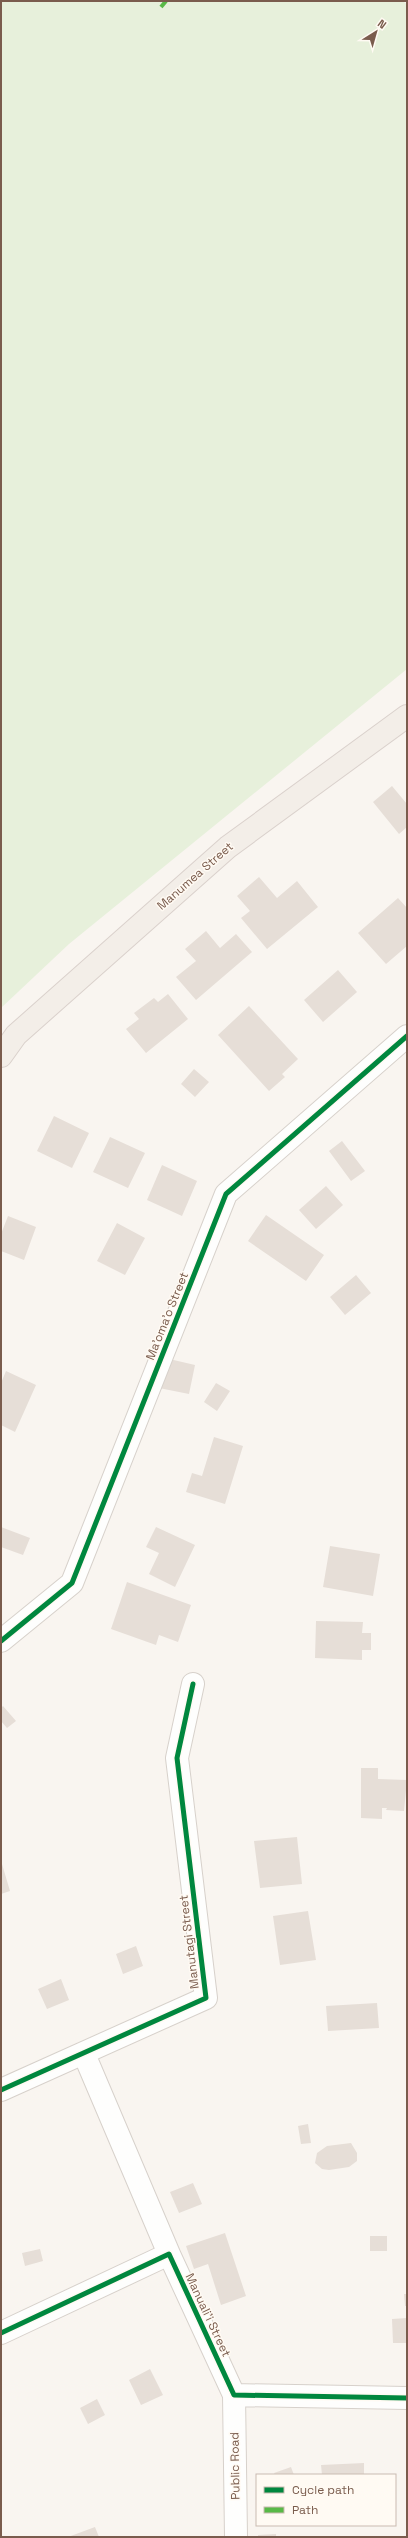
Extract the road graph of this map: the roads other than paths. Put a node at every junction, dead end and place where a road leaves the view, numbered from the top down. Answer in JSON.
{"nodes":[{"id":1,"x":407,"y":716,"type":"edge"},
{"id":2,"x":407,"y":1036,"type":"edge"},
{"id":3,"x":1,"y":1056,"type":"edge"},
{"id":4,"x":1,"y":1641,"type":"edge"},
{"id":5,"x":193,"y":1684,"type":"dead end"},
{"id":6,"x":84,"y":2054,"type":"junction"},
{"id":7,"x":1,"y":2090,"type":"edge"},
{"id":8,"x":169,"y":2254,"type":"junction"},
{"id":9,"x":1,"y":2332,"type":"edge"},
{"id":10,"x":234,"y":2395,"type":"junction"},
{"id":11,"x":407,"y":2398,"type":"edge"},
{"id":12,"x":236,"y":2537,"type":"edge"}],
"edges":[{"from":1,"to":3,"type":"main road","name":"Manumea Street"},
{"from":2,"to":4,"type":"street","name":"Ma'oma'o Street"},
{"from":5,"to":6,"type":"street","name":"Manutagi Street"},
{"from":6,"to":7,"type":"street","name":"Manutagi Street"},
{"from":6,"to":8,"type":"street","name":"Manuali'i Street"},
{"from":8,"to":9,"type":"street"},
{"from":8,"to":10,"type":"street","name":"Manuali'i Street"},
{"from":10,"to":11,"type":"street"},
{"from":10,"to":12,"type":"street","name":"Public Road"}]}
